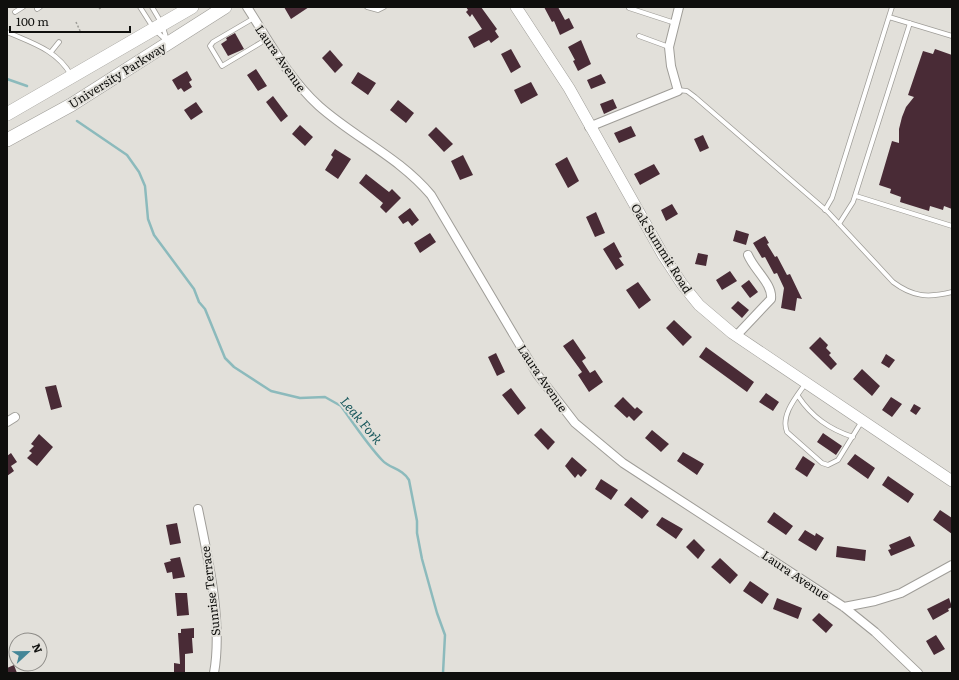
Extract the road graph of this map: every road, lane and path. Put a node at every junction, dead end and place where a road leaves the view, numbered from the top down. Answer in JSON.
{"nodes":[{"id":1,"x":23,"y":7,"type":"edge"},
{"id":2,"x":102,"y":7,"type":"edge"},
{"id":3,"x":140,"y":7,"type":"edge"},
{"id":4,"x":152,"y":7,"type":"edge"},
{"id":5,"x":225,"y":7,"type":"edge"},
{"id":6,"x":247,"y":7,"type":"edge"},
{"id":7,"x":367,"y":7,"type":"edge"},
{"id":8,"x":384,"y":7,"type":"edge"},
{"id":9,"x":516,"y":7,"type":"edge"},
{"id":10,"x":679,"y":7,"type":"edge"},
{"id":11,"x":892,"y":7,"type":"edge"},
{"id":12,"x":187,"y":8,"type":"edge"},
{"id":13,"x":628,"y":8,"type":"edge"},
{"id":14,"x":99,"y":9,"type":"dead end"},
{"id":15,"x":15,"y":12,"type":"dead end"},
{"id":16,"x":889,"y":16,"type":"junction"},
{"id":17,"x":254,"y":18,"type":"junction"},
{"id":18,"x":76,"y":22,"type":"dead end"},
{"id":19,"x":675,"y":23,"type":"junction"},
{"id":20,"x":910,"y":23,"type":"junction"},
{"id":21,"x":158,"y":26,"type":"junction"},
{"id":22,"x":7,"y":32,"type":"edge"},
{"id":23,"x":81,"y":34,"type":"dead end"},
{"id":24,"x":639,"y":36,"type":"dead end"},
{"id":25,"x":952,"y":36,"type":"edge"},
{"id":26,"x":267,"y":39,"type":"junction"},
{"id":27,"x":59,"y":42,"type":"dead end"},
{"id":28,"x":168,"y":42,"type":"junction"},
{"id":29,"x":669,"y":47,"type":"junction"},
{"id":30,"x":51,"y":52,"type":"junction"},
{"id":31,"x":73,"y":77,"type":"junction"},
{"id":32,"x":678,"y":91,"type":"junction"},
{"id":33,"x":7,"y":114,"type":"edge"},
{"id":34,"x":590,"y":127,"type":"junction"},
{"id":35,"x":7,"y":140,"type":"edge"},
{"id":36,"x":856,"y":196,"type":"junction"},
{"id":37,"x":825,"y":210,"type":"junction"},
{"id":38,"x":839,"y":224,"type":"junction"},
{"id":39,"x":952,"y":226,"type":"edge"},
{"id":40,"x":748,"y":255,"type":"dead end"},
{"id":41,"x":952,"y":292,"type":"edge"},
{"id":42,"x":736,"y":336,"type":"junction"},
{"id":43,"x":806,"y":382,"type":"junction"},
{"id":44,"x":798,"y":396,"type":"junction"},
{"id":45,"x":15,"y":417,"type":"dead end"},
{"id":46,"x":863,"y":420,"type":"junction"},
{"id":47,"x":7,"y":422,"type":"edge"},
{"id":48,"x":853,"y":437,"type":"junction"},
{"id":49,"x":952,"y":481,"type":"edge"},
{"id":50,"x":198,"y":509,"type":"dead end"},
{"id":51,"x":952,"y":565,"type":"edge"},
{"id":52,"x":844,"y":607,"type":"junction"},
{"id":53,"x":214,"y":673,"type":"edge"},
{"id":54,"x":918,"y":673,"type":"edge"}],
"edges":[{"from":1,"to":15,"type":"lane"},
{"from":2,"to":14,"type":"path"},
{"from":3,"to":21,"type":"lane"},
{"from":4,"to":21,"type":"lane"},
{"from":5,"to":28,"type":"main road","name":"University Parkway"},
{"from":6,"to":17,"type":"street","name":"Laura Avenue"},
{"from":7,"to":8,"type":"lane"},
{"from":9,"to":34,"type":"main road","name":"Oak Summit Road"},
{"from":10,"to":19,"type":"street"},
{"from":11,"to":16,"type":"lane"},
{"from":12,"to":21,"type":"main road","name":"University Parkway"},
{"from":13,"to":19,"type":"lane"},
{"from":16,"to":20,"type":"lane"},
{"from":16,"to":37,"type":"lane"},
{"from":17,"to":26,"type":"street","name":"Laura Avenue"},
{"from":17,"to":26,"type":"lane"},
{"from":18,"to":23,"type":"path"},
{"from":19,"to":29,"type":"street"},
{"from":20,"to":25,"type":"lane"},
{"from":20,"to":36,"type":"lane"},
{"from":21,"to":28,"type":"lane"},
{"from":21,"to":28,"type":"lane"},
{"from":21,"to":31,"type":"main road","name":"University Parkway"},
{"from":22,"to":30,"type":"lane"},
{"from":24,"to":29,"type":"lane"},
{"from":26,"to":52,"type":"street","name":"Laura Avenue"},
{"from":27,"to":30,"type":"lane"},
{"from":28,"to":35,"type":"main road","name":"University Parkway"},
{"from":29,"to":32,"type":"street"},
{"from":30,"to":31,"type":"lane"},
{"from":31,"to":33,"type":"main road","name":"University Parkway"},
{"from":32,"to":34,"type":"street"},
{"from":32,"to":37,"type":"lane"},
{"from":34,"to":42,"type":"main road","name":"Oak Summit Road"},
{"from":36,"to":38,"type":"lane"},
{"from":36,"to":39,"type":"lane"},
{"from":37,"to":38,"type":"lane"},
{"from":38,"to":41,"type":"lane"},
{"from":40,"to":42,"type":"street"},
{"from":42,"to":43,"type":"main road","name":"Oak Summit Road"},
{"from":43,"to":44,"type":"lane"},
{"from":43,"to":46,"type":"main road","name":"Oak Summit Road"},
{"from":44,"to":48,"type":"lane"},
{"from":44,"to":48,"type":"lane"},
{"from":45,"to":47,"type":"street"},
{"from":46,"to":48,"type":"lane"},
{"from":46,"to":49,"type":"main road","name":"Oak Summit Road"},
{"from":50,"to":53,"type":"street","name":"Sunrise Terrace"},
{"from":51,"to":52,"type":"street"},
{"from":52,"to":54,"type":"street","name":"Laura Avenue"}]}
